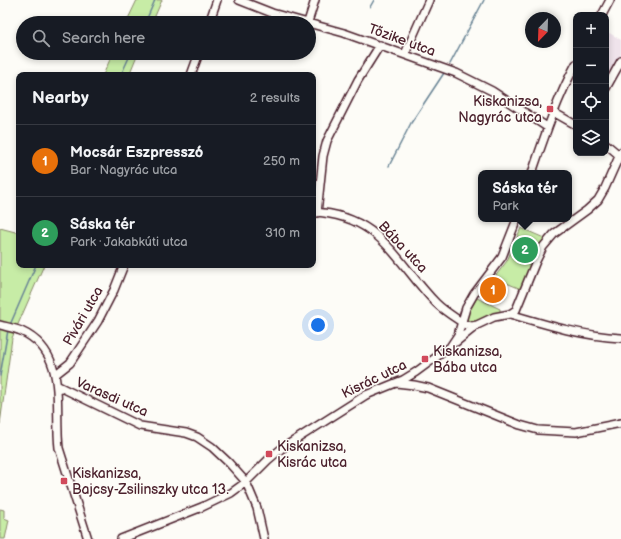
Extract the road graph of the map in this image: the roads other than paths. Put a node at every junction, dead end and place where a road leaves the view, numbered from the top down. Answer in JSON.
{"nodes":[{"id":1,"x":217,"y":0,"type":"edge"},
{"id":2,"x":239,"y":0,"type":"edge"},
{"id":3,"x":315,"y":0,"type":"edge"},
{"id":4,"x":429,"y":0,"type":"edge"},
{"id":5,"x":610,"y":0,"type":"edge"},
{"id":6,"x":604,"y":12,"type":"edge"},
{"id":7,"x":211,"y":16,"type":"edge"},
{"id":8,"x":284,"y":16,"type":"edge"},
{"id":9,"x":310,"y":16,"type":"edge"},
{"id":10,"x":316,"y":25,"type":"edge"},
{"id":11,"x":380,"y":45,"type":"junction"},
{"id":12,"x":405,"y":54,"type":"junction"},
{"id":13,"x":196,"y":60,"type":"edge"},
{"id":14,"x":621,"y":62,"type":"edge"},
{"id":15,"x":573,"y":70,"type":"edge"},
{"id":16,"x":192,"y":72,"type":"edge"},
{"id":17,"x":608,"y":84,"type":"edge"},
{"id":18,"x":553,"y":112,"type":"junction"},
{"id":19,"x":573,"y":123,"type":"edge"},
{"id":20,"x":547,"y":127,"type":"junction"},
{"id":21,"x":609,"y":146,"type":"edge"},
{"id":22,"x":620,"y":154,"type":"edge"},
{"id":23,"x":533,"y":170,"type":"edge"},
{"id":24,"x":316,"y":205,"type":"edge"},
{"id":25,"x":316,"y":212,"type":"edge"},
{"id":26,"x":572,"y":221,"type":"edge"},
{"id":27,"x":516,"y":222,"type":"edge"},
{"id":28,"x":570,"y":222,"type":"edge"},
{"id":29,"x":123,"y":268,"type":"edge"},
{"id":30,"x":510,"y":314,"type":"junction"},
{"id":31,"x":462,"y":322,"type":"junction"},
{"id":32,"x":0,"y":325,"type":"edge"},
{"id":33,"x":477,"y":325,"type":"junction"},
{"id":34,"x":621,"y":338,"type":"edge"},
{"id":35,"x":450,"y":347,"type":"junction"},
{"id":36,"x":56,"y":374,"type":"junction"},
{"id":37,"x":394,"y":383,"type":"junction"},
{"id":38,"x":58,"y":386,"type":"junction"},
{"id":39,"x":621,"y":423,"type":"edge"},
{"id":40,"x":246,"y":482,"type":"junction"},
{"id":41,"x":88,"y":539,"type":"edge"},
{"id":42,"x":121,"y":539,"type":"edge"},
{"id":43,"x":264,"y":539,"type":"edge"}],
"edges":[{"from":1,"to":7,"type":"street"},
{"from":2,"to":8,"type":"street","name":"Tőzike utca"},
{"from":3,"to":9,"type":"street"},
{"from":4,"to":12,"type":"street"},
{"from":5,"to":6,"type":"street"},
{"from":10,"to":11,"type":"street","name":"Tőzike utca"},
{"from":11,"to":12,"type":"street","name":"Tőzike utca"},
{"from":11,"to":24,"type":"street"},
{"from":12,"to":20,"type":"street","name":"Tőzike utca"},
{"from":13,"to":16,"type":"street"},
{"from":14,"to":17,"type":"street"},
{"from":15,"to":18,"type":"street"},
{"from":18,"to":19,"type":"street"},
{"from":18,"to":20,"type":"street"},
{"from":20,"to":23,"type":"street"},
{"from":21,"to":22,"type":"street"},
{"from":22,"to":26,"type":"street"},
{"from":25,"to":31,"type":"street","name":"Bába utca"},
{"from":27,"to":31,"type":"street","name":"Kisrác utca"},
{"from":28,"to":30,"type":"street"},
{"from":29,"to":36,"type":"street","name":"Pivári utca"},
{"from":30,"to":33,"type":"street"},
{"from":30,"to":34,"type":"street"},
{"from":31,"to":33,"type":"street"},
{"from":31,"to":35,"type":"street","name":"Kisrác utca"},
{"from":32,"to":36,"type":"street"},
{"from":33,"to":35,"type":"street"},
{"from":35,"to":37,"type":"street","name":"Kisrác utca"},
{"from":36,"to":38,"type":"street"},
{"from":37,"to":39,"type":"street"},
{"from":37,"to":40,"type":"street","name":"Kisrác utca"},
{"from":38,"to":40,"type":"street","name":"Varasdi utca"},
{"from":38,"to":41,"type":"street"},
{"from":40,"to":42,"type":"street","name":"Kisrác utca"},
{"from":40,"to":43,"type":"street","name":"Varasdi utca"}]}
